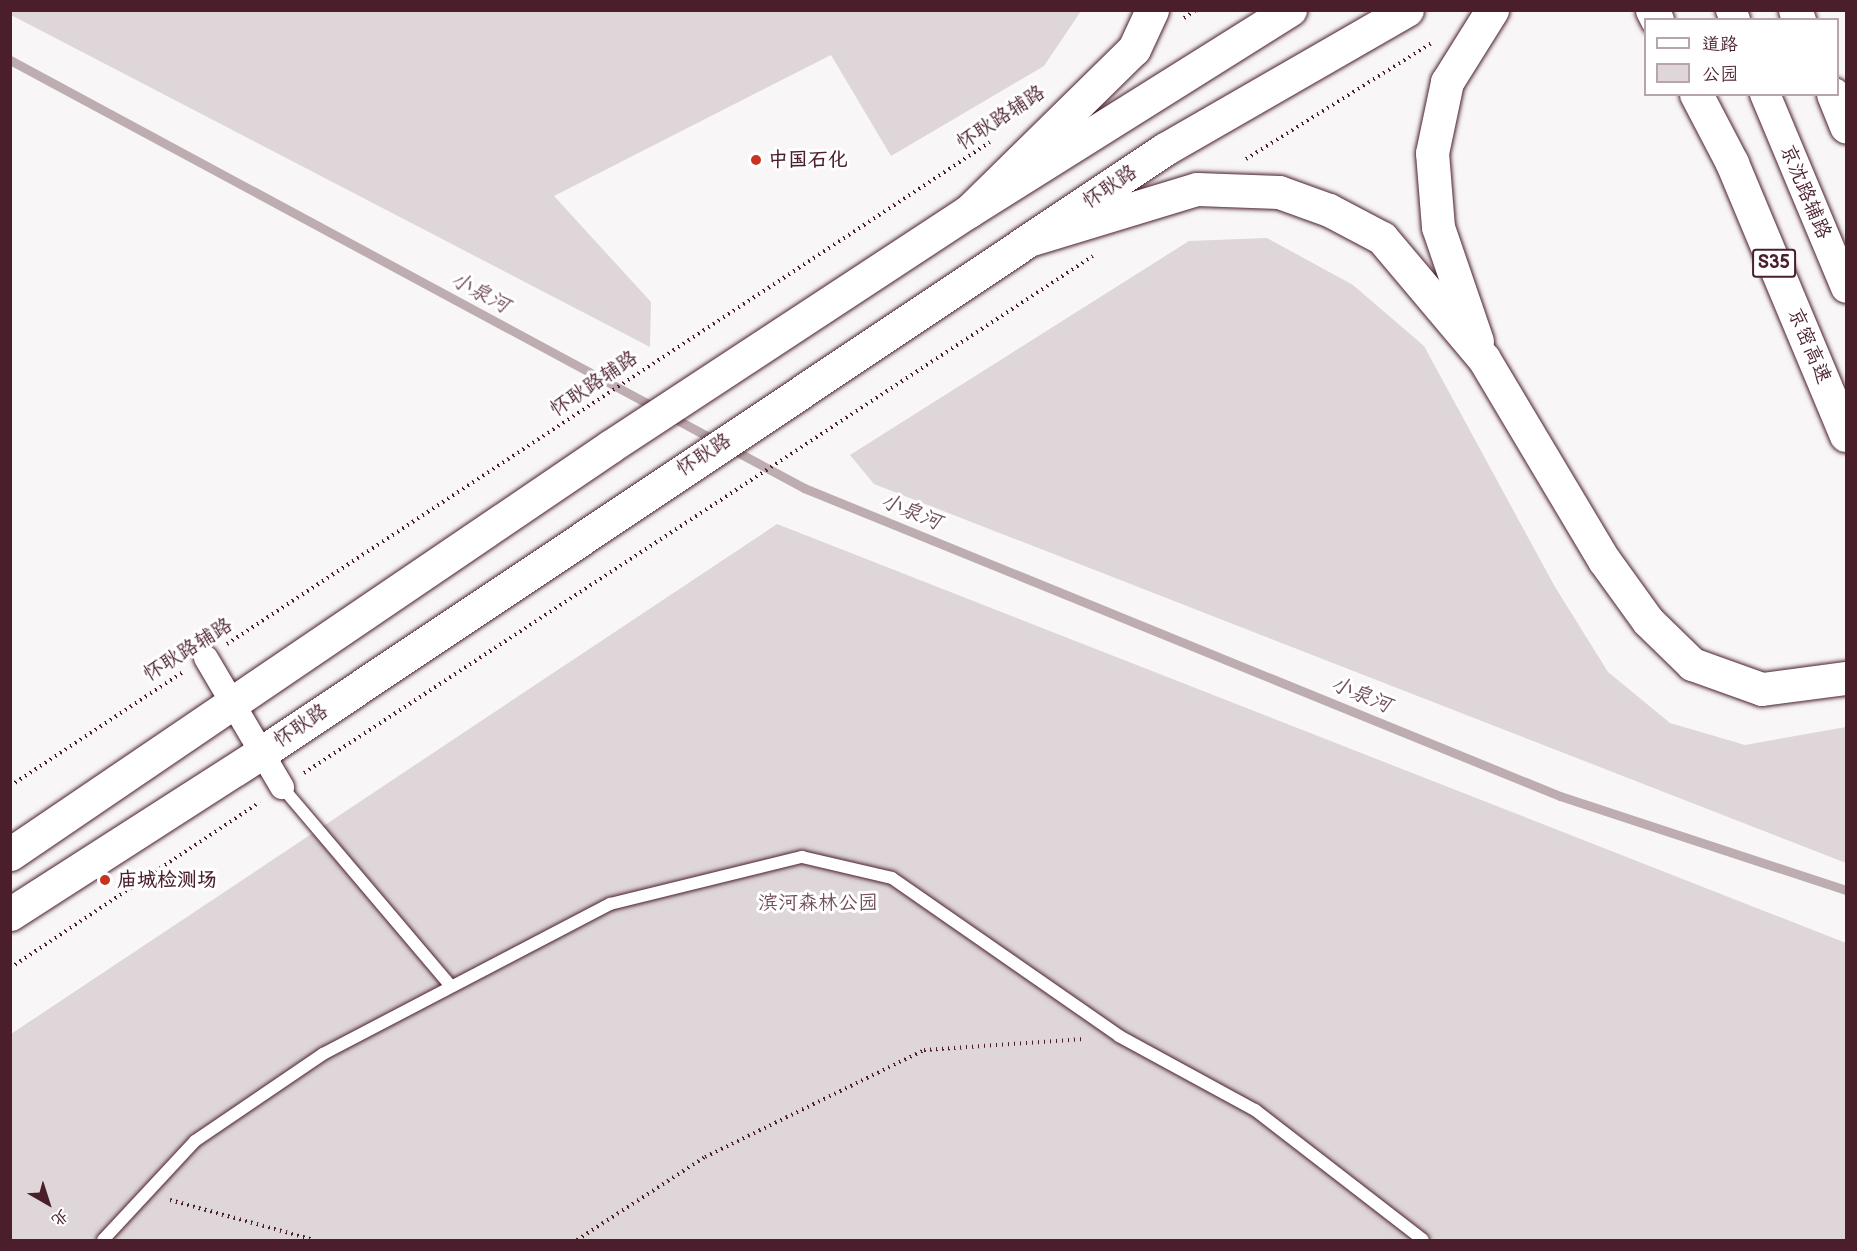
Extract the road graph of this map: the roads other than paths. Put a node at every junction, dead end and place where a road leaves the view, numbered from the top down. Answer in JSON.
{"nodes":[{"id":1,"x":1290,"y":10,"type":"edge"},
{"id":2,"x":1407,"y":10,"type":"edge"},
{"id":3,"x":1492,"y":10,"type":"edge"},
{"id":4,"x":1165,"y":16,"type":"edge"},
{"id":5,"x":1697,"y":96,"type":"edge"},
{"id":6,"x":1766,"y":96,"type":"edge"},
{"id":7,"x":1834,"y":96,"type":"edge"},
{"id":8,"x":1846,"y":126,"type":"edge"},
{"id":9,"x":969,"y":211,"type":"junction"},
{"id":10,"x":1032,"y":239,"type":"junction"},
{"id":11,"x":1846,"y":288,"type":"edge"},
{"id":12,"x":1484,"y":359,"type":"junction"},
{"id":13,"x":1846,"y":435,"type":"edge"},
{"id":14,"x":206,"y":658,"type":"road end"},
{"id":15,"x":1844,"y":677,"type":"edge"},
{"id":16,"x":234,"y":705,"type":"junction"},
{"id":17,"x":261,"y":753,"type":"junction"},
{"id":18,"x":282,"y":787,"type":"joint"},
{"id":19,"x":10,"y":854,"type":"edge"},
{"id":20,"x":10,"y":914,"type":"edge"},
{"id":21,"x":450,"y":985,"type":"junction"},
{"id":22,"x":103,"y":1240,"type":"edge"},
{"id":23,"x":1424,"y":1240,"type":"edge"}],
"edges":[{"from":1,"to":9,"type":"main road"},
{"from":2,"to":10,"type":"main road","name":"怀耿路"},
{"from":3,"to":12,"type":"main road"},
{"from":4,"to":9,"type":"main road"},
{"from":5,"to":13,"type":"main road","name":"京密高速","number":"S35"},
{"from":6,"to":11,"type":"street","name":"京沈路辅路"},
{"from":7,"to":8,"type":"main road"},
{"from":9,"to":16,"type":"main road"},
{"from":10,"to":12,"type":"main road"},
{"from":10,"to":17,"type":"main road","name":"怀耿路"},
{"from":12,"to":15,"type":"main road"},
{"from":14,"to":16,"type":"street"},
{"from":16,"to":17,"type":"street"},
{"from":16,"to":19,"type":"main road"},
{"from":17,"to":18,"type":"street"},
{"from":17,"to":20,"type":"main road","name":"怀耿路"},
{"from":18,"to":21,"type":"lane"},
{"from":21,"to":22,"type":"lane"},
{"from":21,"to":23,"type":"lane"}]}
